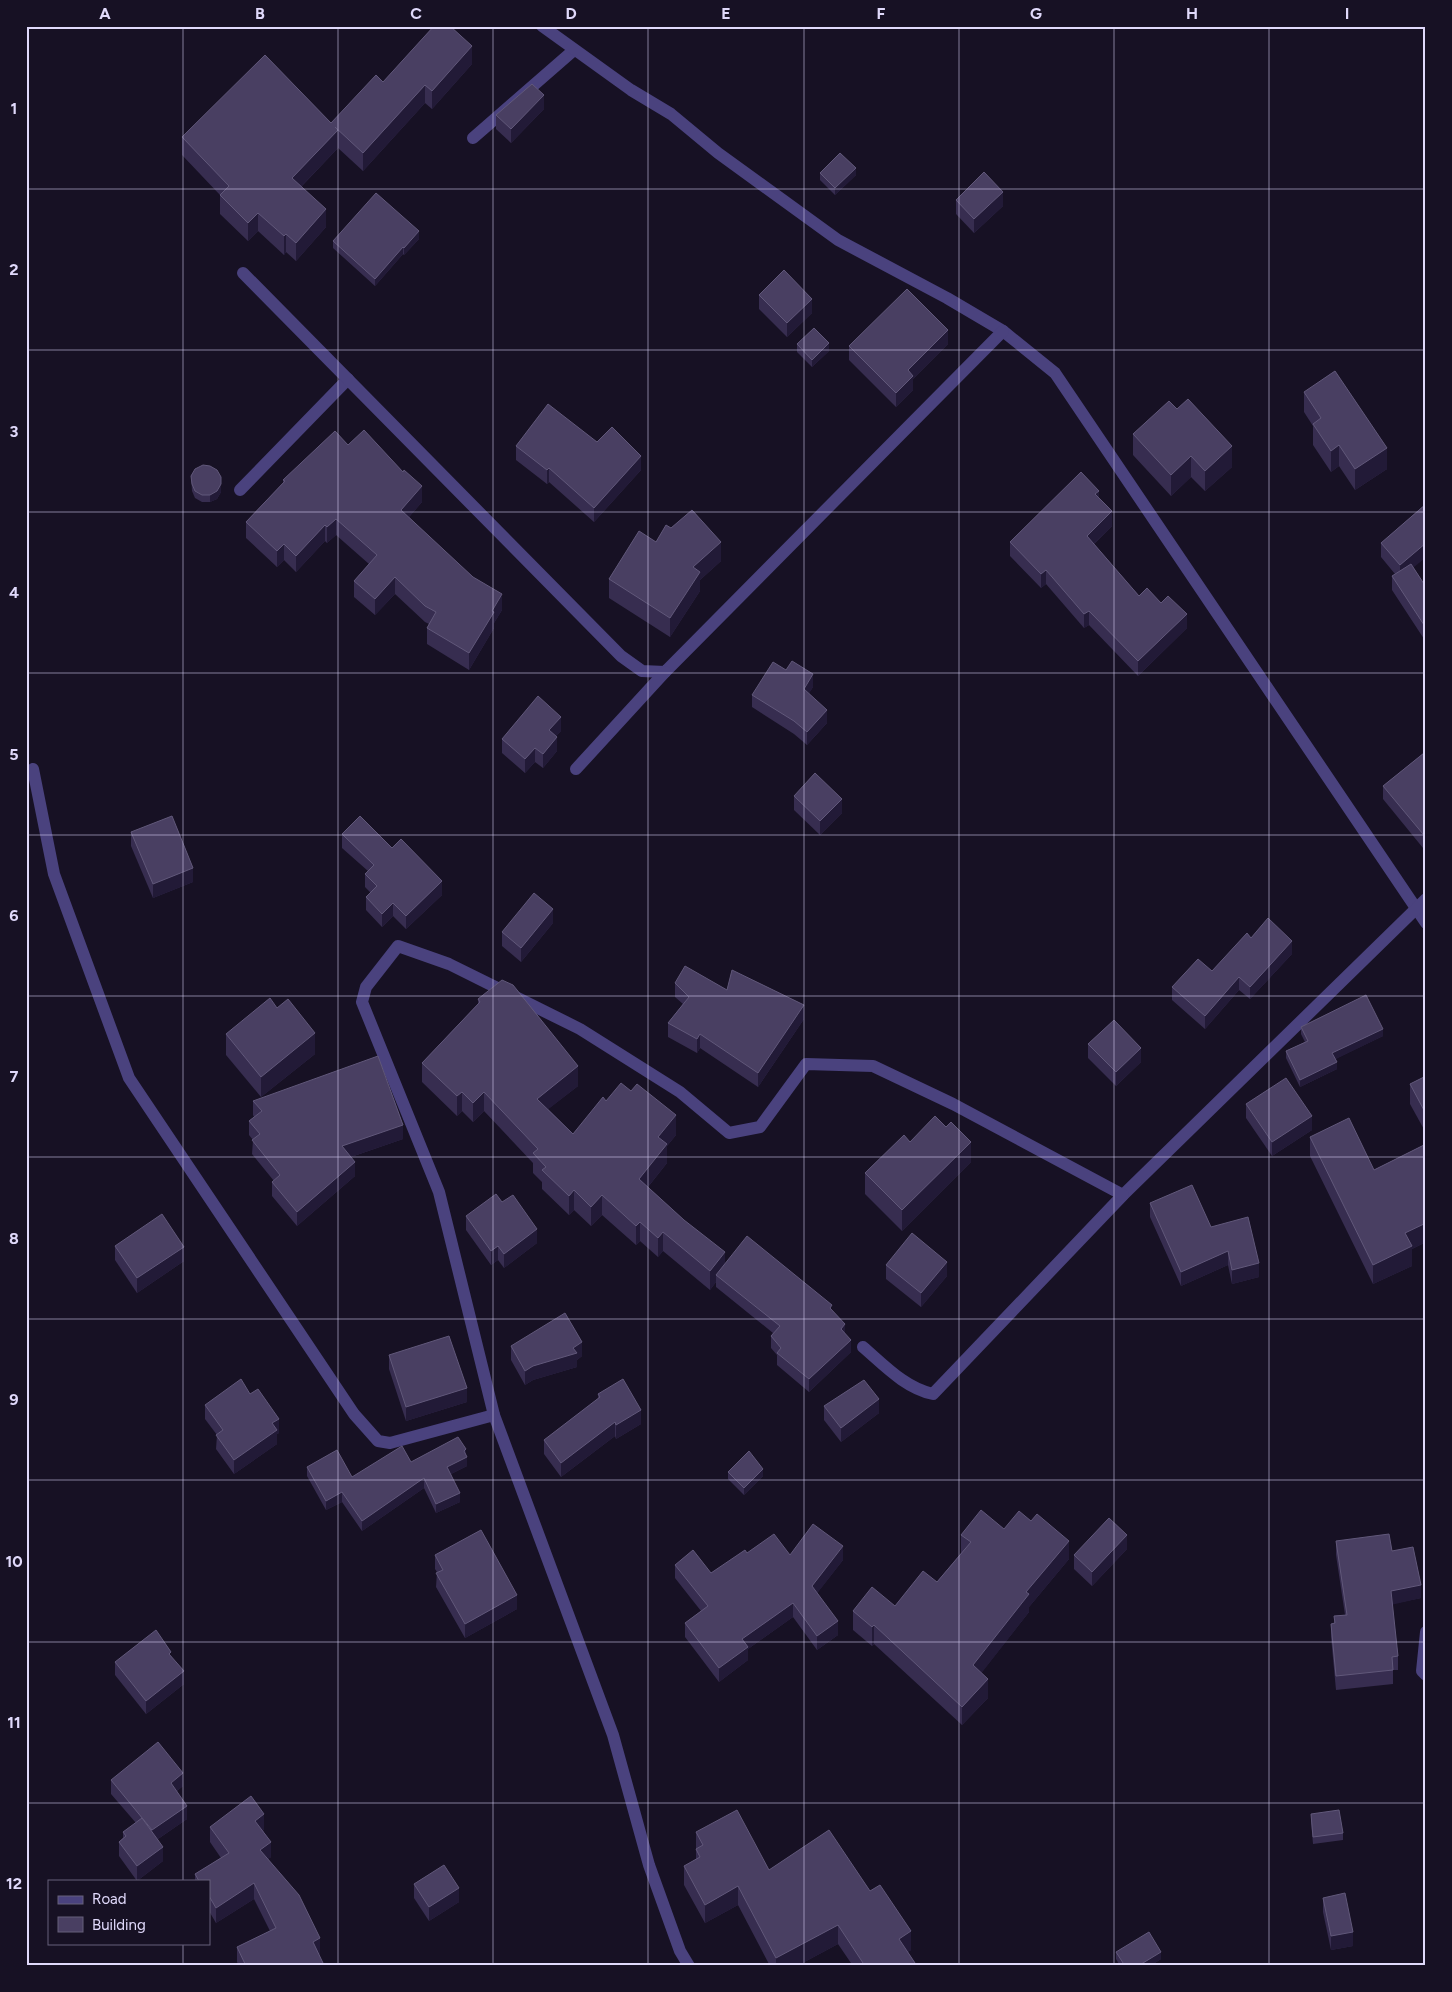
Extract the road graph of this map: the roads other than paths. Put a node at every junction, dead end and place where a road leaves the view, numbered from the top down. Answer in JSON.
{"nodes":[{"id":1,"x":542,"y":26,"type":"edge"},
{"id":2,"x":574,"y":50,"type":"junction"},
{"id":3,"x":473,"y":138,"type":"dead end"},
{"id":4,"x":243,"y":273,"type":"dead end"},
{"id":5,"x":1003,"y":331,"type":"junction"},
{"id":6,"x":348,"y":379,"type":"junction"},
{"id":7,"x":240,"y":490,"type":"dead end"},
{"id":8,"x":665,"y":672,"type":"junction"},
{"id":9,"x":32,"y":769,"type":"dead end"},
{"id":10,"x":576,"y":769,"type":"dead end"},
{"id":11,"x":1422,"y":904,"type":"edge"},
{"id":12,"x":1426,"y":923,"type":"edge"},
{"id":13,"x":1124,"y":1195,"type":"junction"},
{"id":14,"x":863,"y":1347,"type":"dead end"},
{"id":15,"x":494,"y":1415,"type":"junction"},
{"id":16,"x":1426,"y":1632,"type":"edge"},
{"id":17,"x":1426,"y":1674,"type":"edge"},
{"id":18,"x":689,"y":1966,"type":"edge"}],
"edges":[{"from":1,"to":2,"type":"street"},
{"from":2,"to":3,"type":"street"},
{"from":2,"to":5,"type":"street"},
{"from":4,"to":6,"type":"street"},
{"from":5,"to":8,"type":"street"},
{"from":5,"to":11,"type":"street"},
{"from":6,"to":7,"type":"street"},
{"from":6,"to":8,"type":"street"},
{"from":8,"to":10,"type":"street"},
{"from":9,"to":15,"type":"street"},
{"from":11,"to":12,"type":"street"},
{"from":11,"to":13,"type":"street"},
{"from":13,"to":14,"type":"street"},
{"from":13,"to":15,"type":"street"},
{"from":15,"to":18,"type":"street"},
{"from":16,"to":17,"type":"street"}]}
